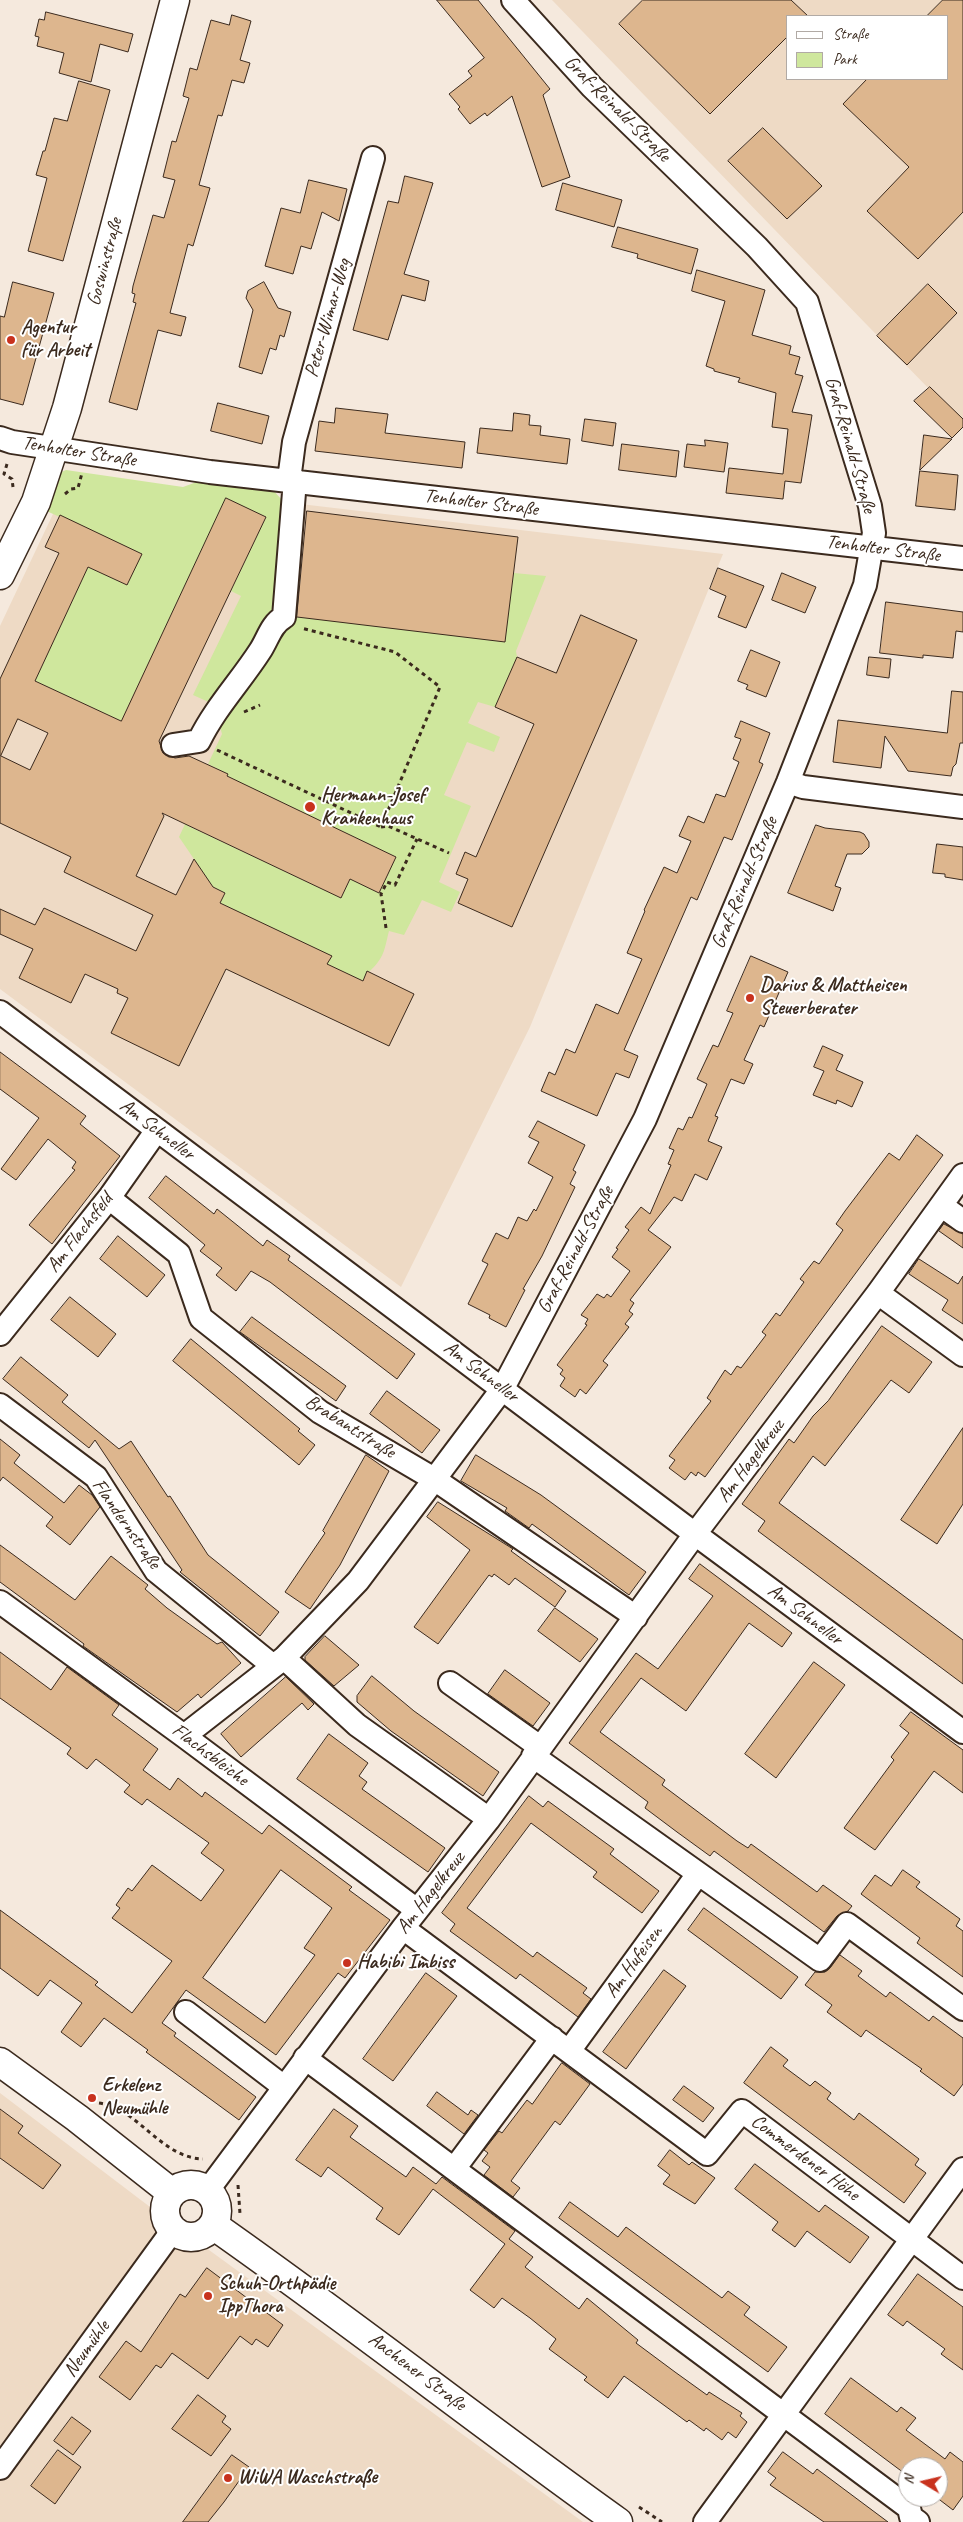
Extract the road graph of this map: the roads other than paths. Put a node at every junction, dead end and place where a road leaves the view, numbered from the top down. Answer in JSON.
{"nodes":[{"id":1,"x":175,"y":0,"type":"edge"},
{"id":2,"x":513,"y":0,"type":"edge"},
{"id":3,"x":373,"y":158,"type":"dead end"},
{"id":4,"x":0,"y":438,"type":"edge"},
{"id":5,"x":55,"y":449,"type":"junction"},
{"id":6,"x":292,"y":480,"type":"junction"},
{"id":7,"x":872,"y":547,"type":"junction"},
{"id":8,"x":963,"y":558,"type":"edge"},
{"id":9,"x":0,"y":575,"type":"edge"},
{"id":10,"x":173,"y":745,"type":"dead end"},
{"id":11,"x":788,"y":782,"type":"junction"},
{"id":12,"x":963,"y":807,"type":"edge"},
{"id":13,"x":0,"y":1012,"type":"edge"},
{"id":14,"x":157,"y":1130,"type":"junction"},
{"id":15,"x":963,"y":1175,"type":"edge"},
{"id":16,"x":109,"y":1198,"type":"junction"},
{"id":17,"x":942,"y":1206,"type":"junction"},
{"id":18,"x":963,"y":1221,"type":"edge"},
{"id":19,"x":878,"y":1293,"type":"junction"},
{"id":20,"x":0,"y":1334,"type":"edge"},
{"id":21,"x":963,"y":1355,"type":"edge"},
{"id":22,"x":503,"y":1388,"type":"junction"},
{"id":23,"x":0,"y":1405,"type":"edge"},
{"id":24,"x":434,"y":1478,"type":"junction"},
{"id":25,"x":695,"y":1534,"type":"junction"},
{"id":26,"x":0,"y":1602,"type":"edge"},
{"id":27,"x":636,"y":1617,"type":"junction"},
{"id":28,"x":278,"y":1661,"type":"junction"},
{"id":29,"x":450,"y":1683,"type":"dead end"},
{"id":30,"x":963,"y":1732,"type":"edge"},
{"id":31,"x":184,"y":1736,"type":"junction"},
{"id":32,"x":536,"y":1751,"type":"junction"},
{"id":33,"x":489,"y":1819,"type":"junction"},
{"id":34,"x":698,"y":1874,"type":"junction"},
{"id":35,"x":417,"y":1910,"type":"junction"},
{"id":36,"x":403,"y":1928,"type":"junction"},
{"id":37,"x":963,"y":2009,"type":"edge"},
{"id":38,"x":186,"y":2012,"type":"dead end"},
{"id":39,"x":560,"y":2044,"type":"junction"},
{"id":40,"x":305,"y":2058,"type":"junction"},
{"id":41,"x":0,"y":2062,"type":"edge"},
{"id":42,"x":284,"y":2087,"type":"junction"},
{"id":43,"x":454,"y":2169,"type":"junction"},
{"id":44,"x":963,"y":2169,"type":"edge"},
{"id":45,"x":208,"y":2190,"type":"junction"},
{"id":46,"x":172,"y":2194,"type":"junction"},
{"id":47,"x":213,"y":2225,"type":"junction"},
{"id":48,"x":174,"y":2230,"type":"junction"},
{"id":49,"x":911,"y":2239,"type":"junction"},
{"id":50,"x":963,"y":2278,"type":"edge"},
{"id":51,"x":784,"y":2414,"type":"junction"},
{"id":52,"x":0,"y":2468,"type":"edge"},
{"id":53,"x":914,"y":2515,"type":"edge"},
{"id":54,"x":618,"y":2522,"type":"edge"},
{"id":55,"x":705,"y":2522,"type":"edge"}],
"edges":[{"from":1,"to":5,"type":"main road","name":"Goswinstraße"},
{"from":2,"to":7,"type":"street","name":"Graf-Reinald-Straße"},
{"from":3,"to":6,"type":"street","name":"Peter-Wimar-Weg"},
{"from":4,"to":5,"type":"street","name":"Tenholter Straße"},
{"from":5,"to":6,"type":"street","name":"Tenholter Straße"},
{"from":5,"to":9,"type":"main road","name":"Goswinstraße"},
{"from":6,"to":7,"type":"street","name":"Tenholter Straße"},
{"from":6,"to":10,"type":"street","name":"Peter-Wimar-Weg"},
{"from":7,"to":8,"type":"street","name":"Tenholter Straße"},
{"from":7,"to":11,"type":"street","name":"Graf-Reinald-Straße"},
{"from":11,"to":12,"type":"street"},
{"from":11,"to":22,"type":"street","name":"Graf-Reinald-Straße"},
{"from":13,"to":14,"type":"street","name":"Am Schneller"},
{"from":14,"to":16,"type":"street","name":"Am Flachsfeld"},
{"from":14,"to":22,"type":"street","name":"Am Schneller"},
{"from":15,"to":17,"type":"street","name":"Am Hagelkreuz"},
{"from":16,"to":20,"type":"street","name":"Am Flachsfeld"},
{"from":16,"to":24,"type":"street","name":"Brabantstraße"},
{"from":17,"to":18,"type":"street"},
{"from":17,"to":19,"type":"street","name":"Am Hagelkreuz"},
{"from":19,"to":21,"type":"street"},
{"from":19,"to":25,"type":"street","name":"Am Hagelkreuz"},
{"from":22,"to":24,"type":"street","name":"Graf-Reinald-Straße"},
{"from":22,"to":25,"type":"street","name":"Am Schneller"},
{"from":23,"to":28,"type":"street","name":"Flandernstraße"},
{"from":24,"to":27,"type":"street","name":"Brabantstraße"},
{"from":24,"to":28,"type":"street","name":"Graf-Reinald-Straße"},
{"from":25,"to":27,"type":"street","name":"Am Hagelkreuz"},
{"from":25,"to":30,"type":"street","name":"Am Schneller"},
{"from":26,"to":31,"type":"street","name":"Flachsbleiche"},
{"from":27,"to":32,"type":"street","name":"Am Hagelkreuz"},
{"from":28,"to":31,"type":"street","name":"Graf-Reinald-Straße"},
{"from":28,"to":33,"type":"street","name":"Flandernstraße"},
{"from":29,"to":32,"type":"street"},
{"from":31,"to":35,"type":"street","name":"Flachsbleiche"},
{"from":32,"to":33,"type":"street","name":"Am Hagelkreuz"},
{"from":32,"to":34,"type":"street"},
{"from":33,"to":35,"type":"street","name":"Am Hagelkreuz"},
{"from":34,"to":37,"type":"street"},
{"from":34,"to":39,"type":"street","name":"Am Hufeisen"},
{"from":35,"to":36,"type":"street","name":"Am Hagelkreuz"},
{"from":36,"to":39,"type":"street"},
{"from":36,"to":40,"type":"street","name":"Am Hagelkreuz"},
{"from":38,"to":42,"type":"street"},
{"from":39,"to":43,"type":"street","name":"Am Hufeisen"},
{"from":39,"to":49,"type":"street","name":"Commerdener Höhe"},
{"from":40,"to":42,"type":"street","name":"Am Hagelkreuz"},
{"from":40,"to":43,"type":"street"},
{"from":41,"to":46,"type":"main road"},
{"from":42,"to":45,"type":"street","name":"Am Hagelkreuz"},
{"from":43,"to":51,"type":"street"},
{"from":44,"to":49,"type":"street"},
{"from":45,"to":46,"type":"main road"},
{"from":45,"to":47,"type":"main road"},
{"from":46,"to":48,"type":"main road"},
{"from":47,"to":48,"type":"main road"},
{"from":47,"to":54,"type":"main road","name":"Aachener Straße"},
{"from":48,"to":52,"type":"street","name":"Neumühle"},
{"from":49,"to":50,"type":"street","name":"Commerdener Höhe"},
{"from":49,"to":51,"type":"street"},
{"from":51,"to":53,"type":"street"},
{"from":51,"to":55,"type":"street"}]}
